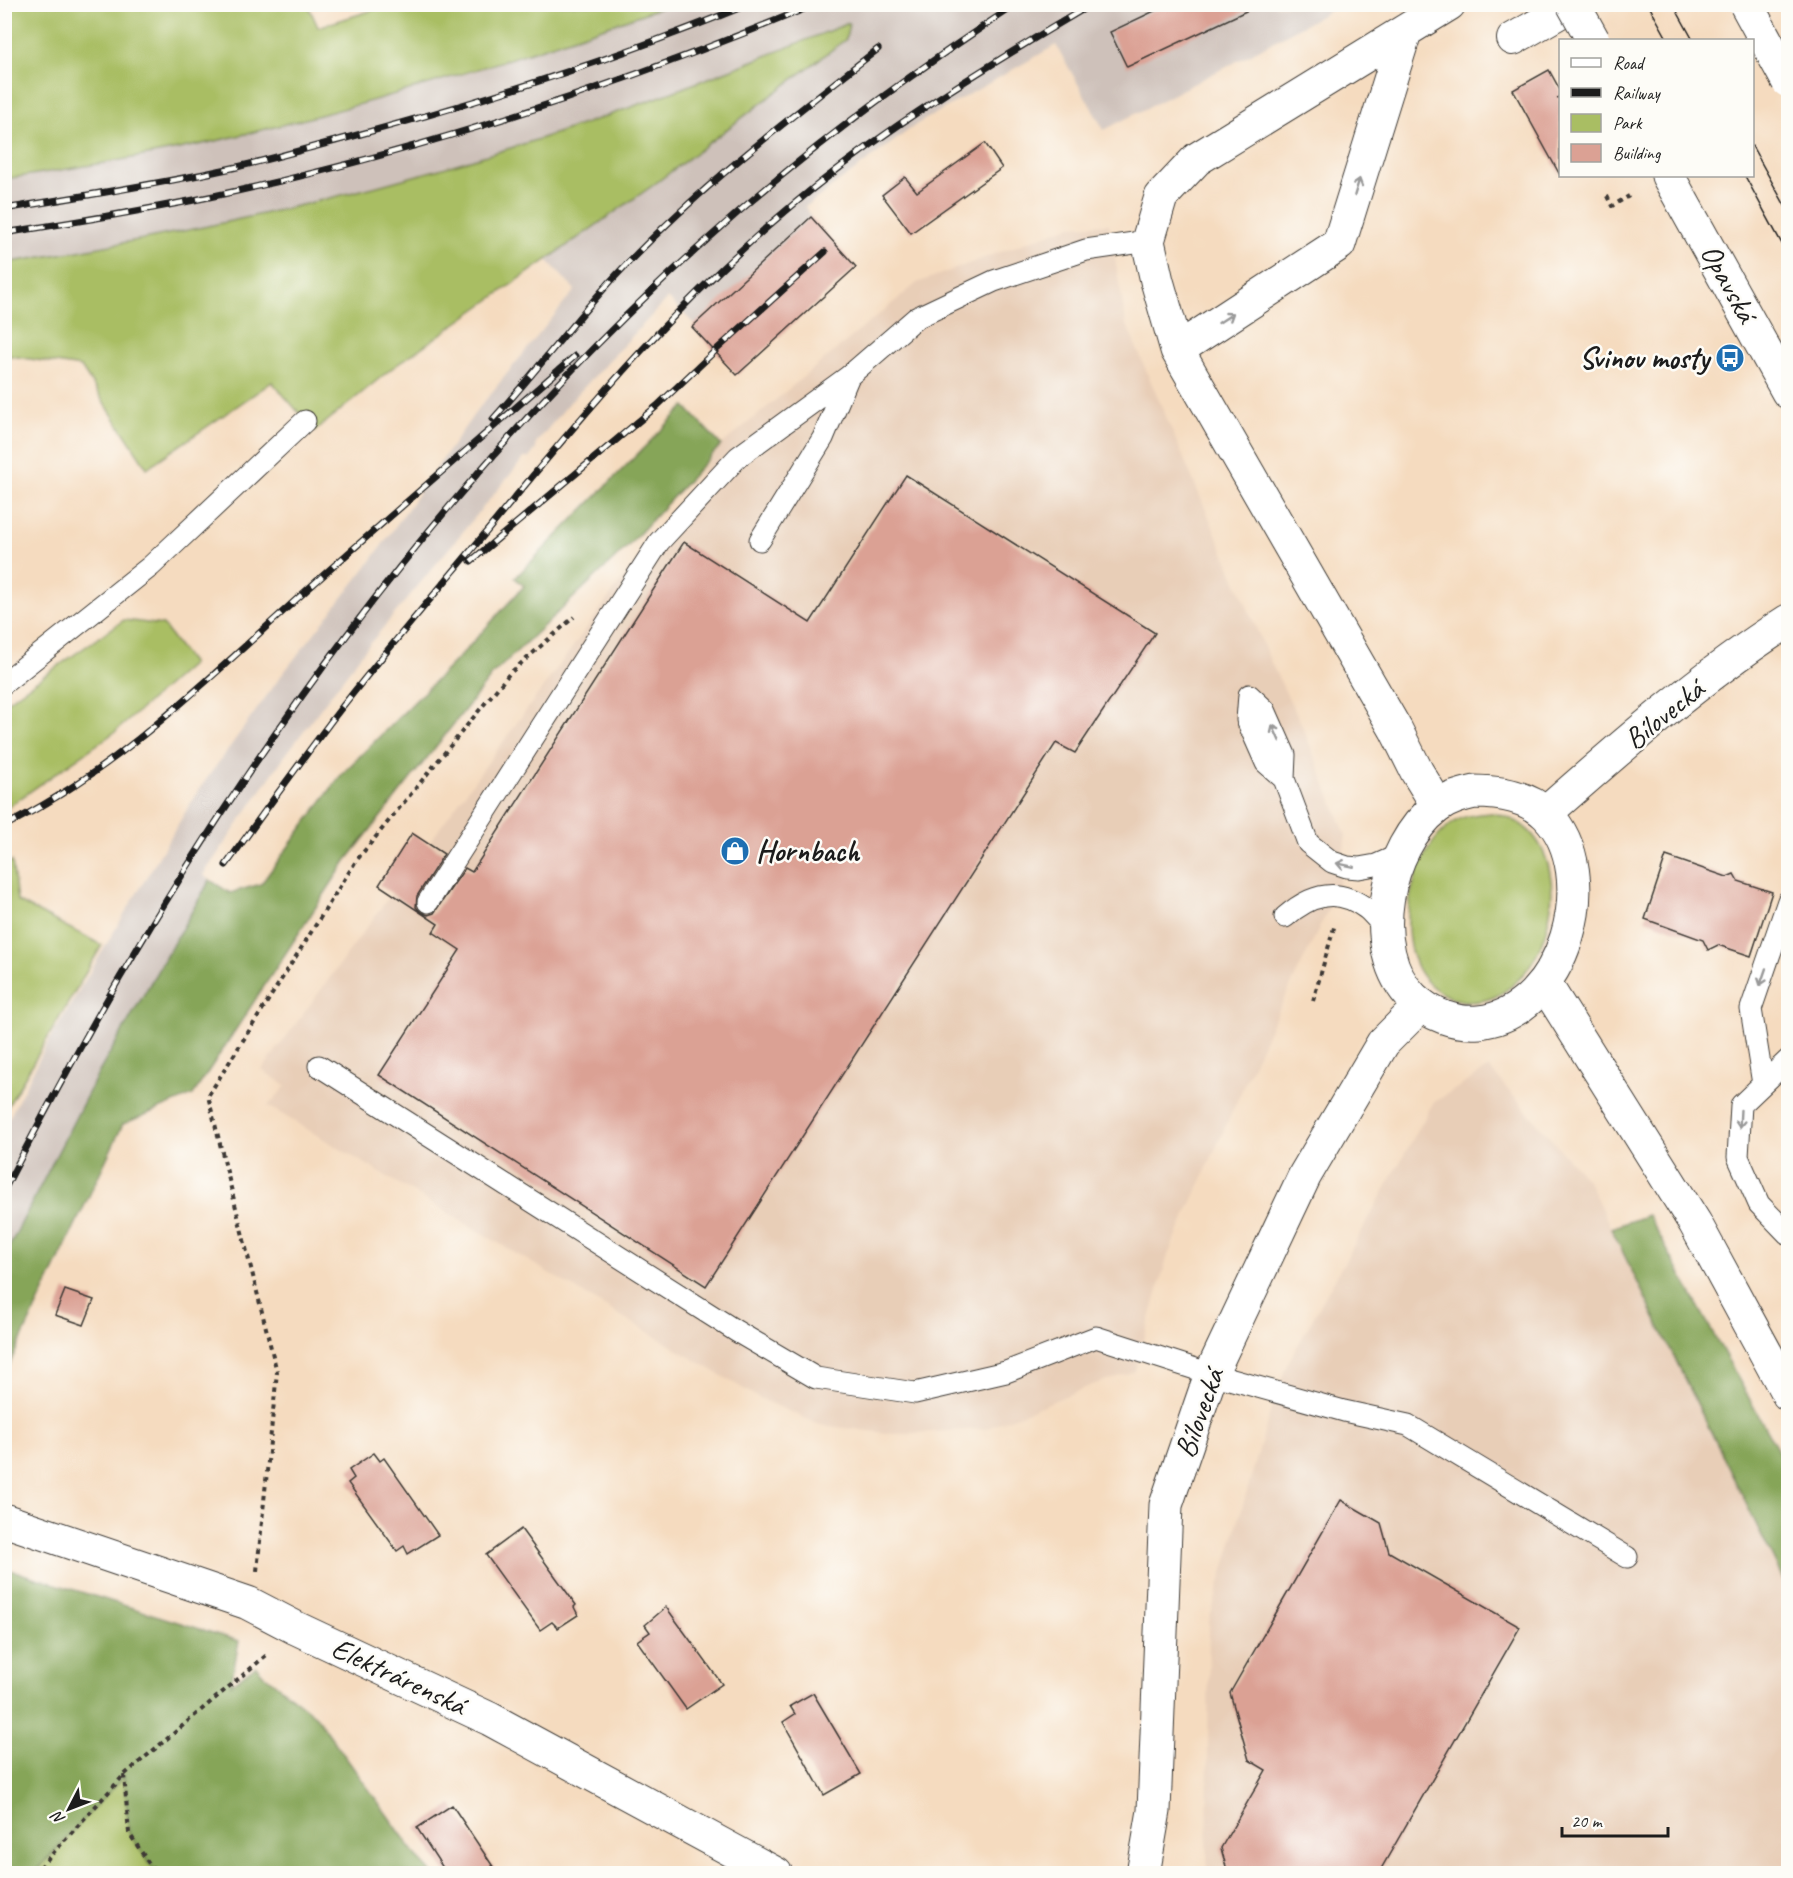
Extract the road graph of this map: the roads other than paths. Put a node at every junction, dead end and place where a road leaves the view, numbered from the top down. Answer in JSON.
{"nodes":[{"id":1,"x":1449,"y":4,"type":"edge"},
{"id":2,"x":1573,"y":4,"type":"edge"},
{"id":3,"x":1746,"y":4,"type":"edge"},
{"id":4,"x":1405,"y":32,"type":"junction"},
{"id":5,"x":1513,"y":39,"type":"dead end"},
{"id":6,"x":1592,"y":39,"type":"edge"},
{"id":7,"x":1788,"y":81,"type":"edge"},
{"id":8,"x":1669,"y":177,"type":"edge"},
{"id":9,"x":1148,"y":241,"type":"junction"},
{"id":10,"x":1177,"y":350,"type":"junction"},
{"id":11,"x":849,"y":376,"type":"junction"},
{"id":12,"x":1788,"y":392,"type":"edge"},
{"id":13,"x":305,"y":422,"type":"dead end"},
{"id":14,"x":760,"y":540,"type":"dead end"},
{"id":15,"x":1788,"y":621,"type":"edge"},
{"id":16,"x":4,"y":683,"type":"edge"},
{"id":17,"x":1249,"y":695,"type":"dead end"},
{"id":18,"x":1438,"y":806,"type":"junction"},
{"id":19,"x":1546,"y":813,"type":"junction"},
{"id":20,"x":1401,"y":854,"type":"junction"},
{"id":21,"x":428,"y":902,"type":"dead end"},
{"id":22,"x":1788,"y":902,"type":"edge"},
{"id":23,"x":1285,"y":917,"type":"dead end"},
{"id":24,"x":1387,"y":930,"type":"junction"},
{"id":25,"x":1545,"y":984,"type":"junction"},
{"id":26,"x":1421,"y":1005,"type":"junction"},
{"id":27,"x":1788,"y":1060,"type":"edge"},
{"id":28,"x":319,"y":1066,"type":"dead end"},
{"id":29,"x":1763,"y":1084,"type":"junction"},
{"id":30,"x":1788,"y":1234,"type":"edge"},
{"id":31,"x":1211,"y":1374,"type":"junction"},
{"id":32,"x":1788,"y":1394,"type":"edge"},
{"id":33,"x":4,"y":1520,"type":"edge"},
{"id":34,"x":1628,"y":1557,"type":"dead end"},
{"id":35,"x":776,"y":1874,"type":"edge"},
{"id":36,"x":1143,"y":1874,"type":"edge"}],
"edges":[{"from":1,"to":4,"type":"street"},
{"from":2,"to":5,"type":"street"},
{"from":2,"to":6,"type":"street","bridge":true},
{"from":3,"to":7,"type":"street","bridge":true},
{"from":4,"to":9,"type":"street"},
{"from":10,"to":4,"type":"street","one_way":true},
{"from":8,"to":12,"type":"street","name":"Opavská"},
{"from":9,"to":10,"type":"street"},
{"from":9,"to":11,"type":"lane"},
{"from":10,"to":18,"type":"street"},
{"from":11,"to":14,"type":"lane"},
{"from":11,"to":21,"type":"lane"},
{"from":13,"to":16,"type":"lane"},
{"from":15,"to":19,"type":"street","name":"Bílovecká"},
{"from":20,"to":17,"type":"lane","one_way":true},
{"from":18,"to":19,"type":"street"},
{"from":18,"to":20,"type":"street"},
{"from":19,"to":25,"type":"street"},
{"from":20,"to":24,"type":"street"},
{"from":22,"to":29,"type":"lane","one_way":true},
{"from":23,"to":24,"type":"lane"},
{"from":24,"to":26,"type":"street"},
{"from":25,"to":26,"type":"street"},
{"from":25,"to":32,"type":"street"},
{"from":26,"to":31,"type":"street","name":"Bílovecká"},
{"from":27,"to":29,"type":"lane"},
{"from":28,"to":31,"type":"lane"},
{"from":29,"to":30,"type":"lane","one_way":true},
{"from":31,"to":34,"type":"lane"},
{"from":31,"to":36,"type":"street","name":"Bílovecká"},
{"from":33,"to":35,"type":"street","name":"Elektrárenská"}]}
